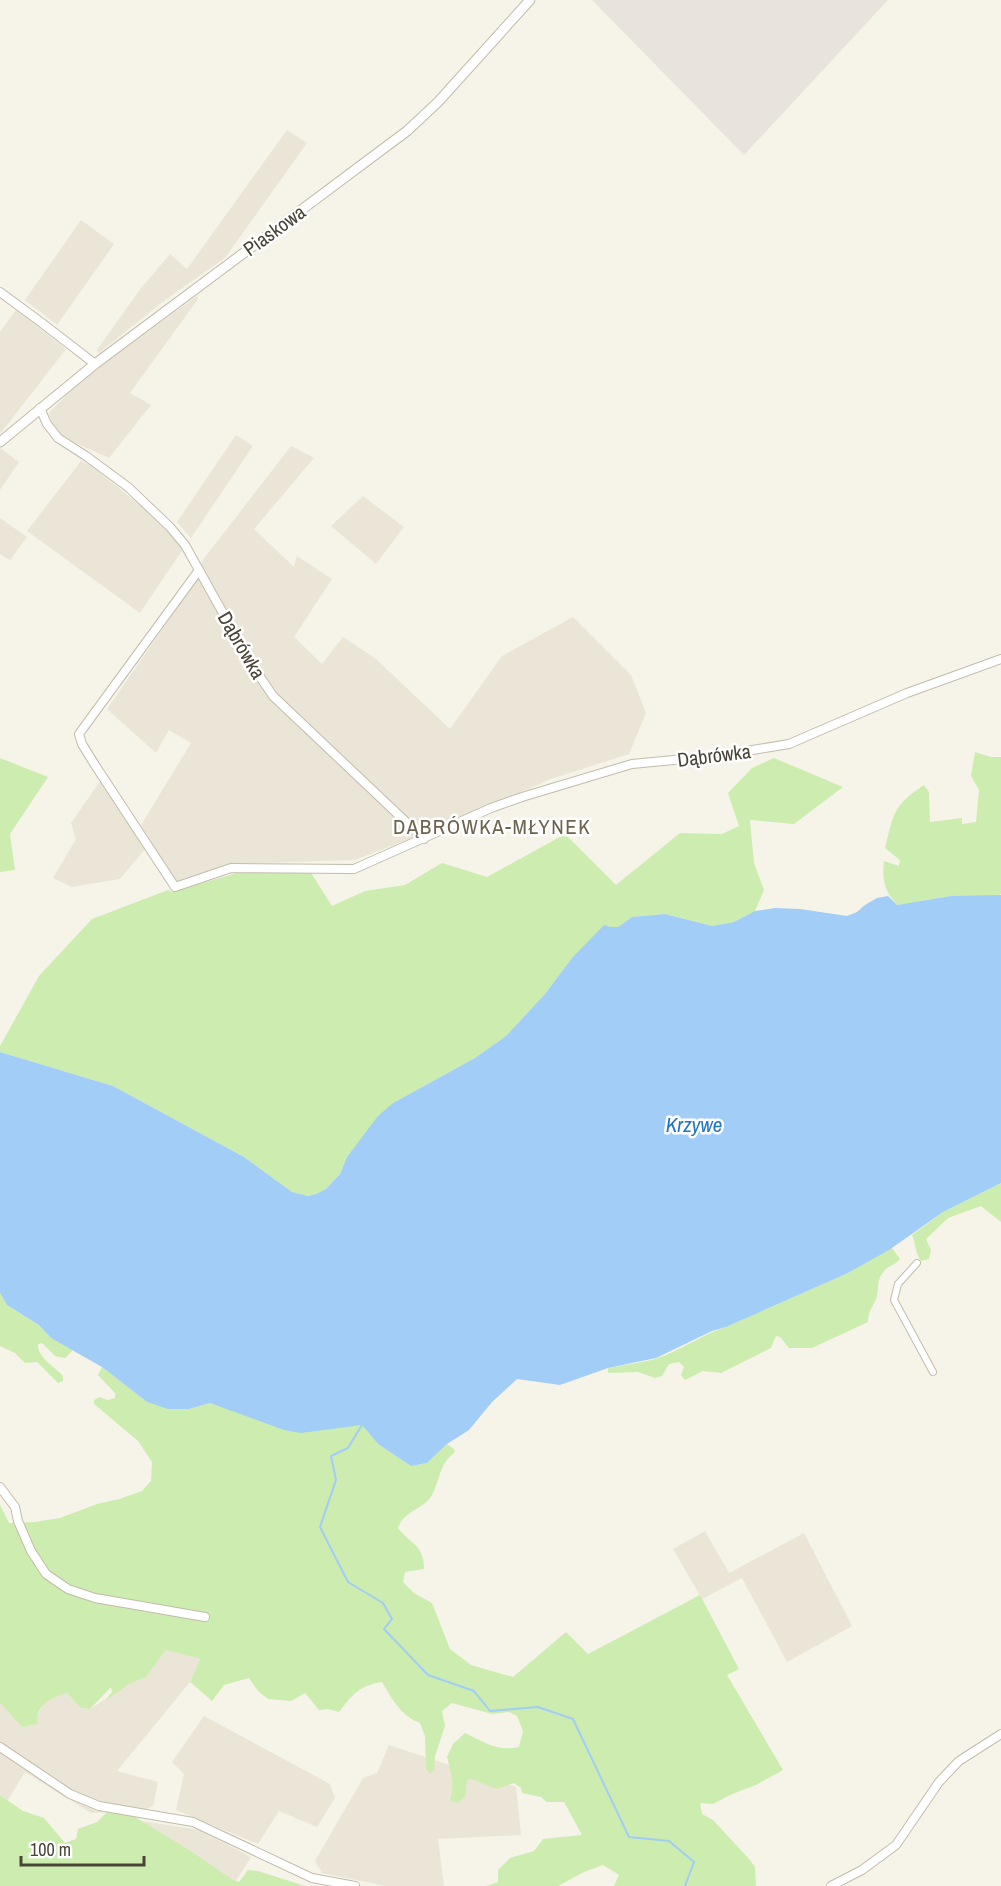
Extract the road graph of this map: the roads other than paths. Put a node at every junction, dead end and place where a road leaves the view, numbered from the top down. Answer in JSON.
{"nodes":[{"id":1,"x":530,"y":0,"type":"edge"},
{"id":2,"x":0,"y":292,"type":"edge"},
{"id":3,"x":95,"y":364,"type":"junction"},
{"id":4,"x":40,"y":408,"type":"junction"},
{"id":5,"x":0,"y":442,"type":"edge"},
{"id":6,"x":199,"y":570,"type":"junction"},
{"id":7,"x":1001,"y":659,"type":"edge"},
{"id":8,"x":424,"y":839,"type":"junction"},
{"id":9,"x":916,"y":1263,"type":"dead end"},
{"id":10,"x":933,"y":1372,"type":"dead end"},
{"id":11,"x":0,"y":1487,"type":"edge"},
{"id":12,"x":206,"y":1617,"type":"dead end"},
{"id":13,"x":1001,"y":1734,"type":"edge"},
{"id":14,"x":0,"y":1747,"type":"edge"},
{"id":15,"x":355,"y":1886,"type":"edge"},
{"id":16,"x":831,"y":1886,"type":"edge"}],
"edges":[{"from":1,"to":3,"type":"street","name":"Piaskowa"},
{"from":2,"to":3,"type":"street"},
{"from":3,"to":4,"type":"street","name":"Piaskowa"},
{"from":4,"to":5,"type":"street","name":"Piaskowa"},
{"from":4,"to":6,"type":"street","name":"Dąbrówka"},
{"from":6,"to":8,"type":"street","name":"Dąbrówka"},
{"from":6,"to":8,"type":"street","name":"Dąbrówka"},
{"from":7,"to":8,"type":"street","name":"Dąbrówka"},
{"from":9,"to":10,"type":"street"},
{"from":11,"to":12,"type":"street"},
{"from":13,"to":16,"type":"street"},
{"from":14,"to":15,"type":"street"}]}
